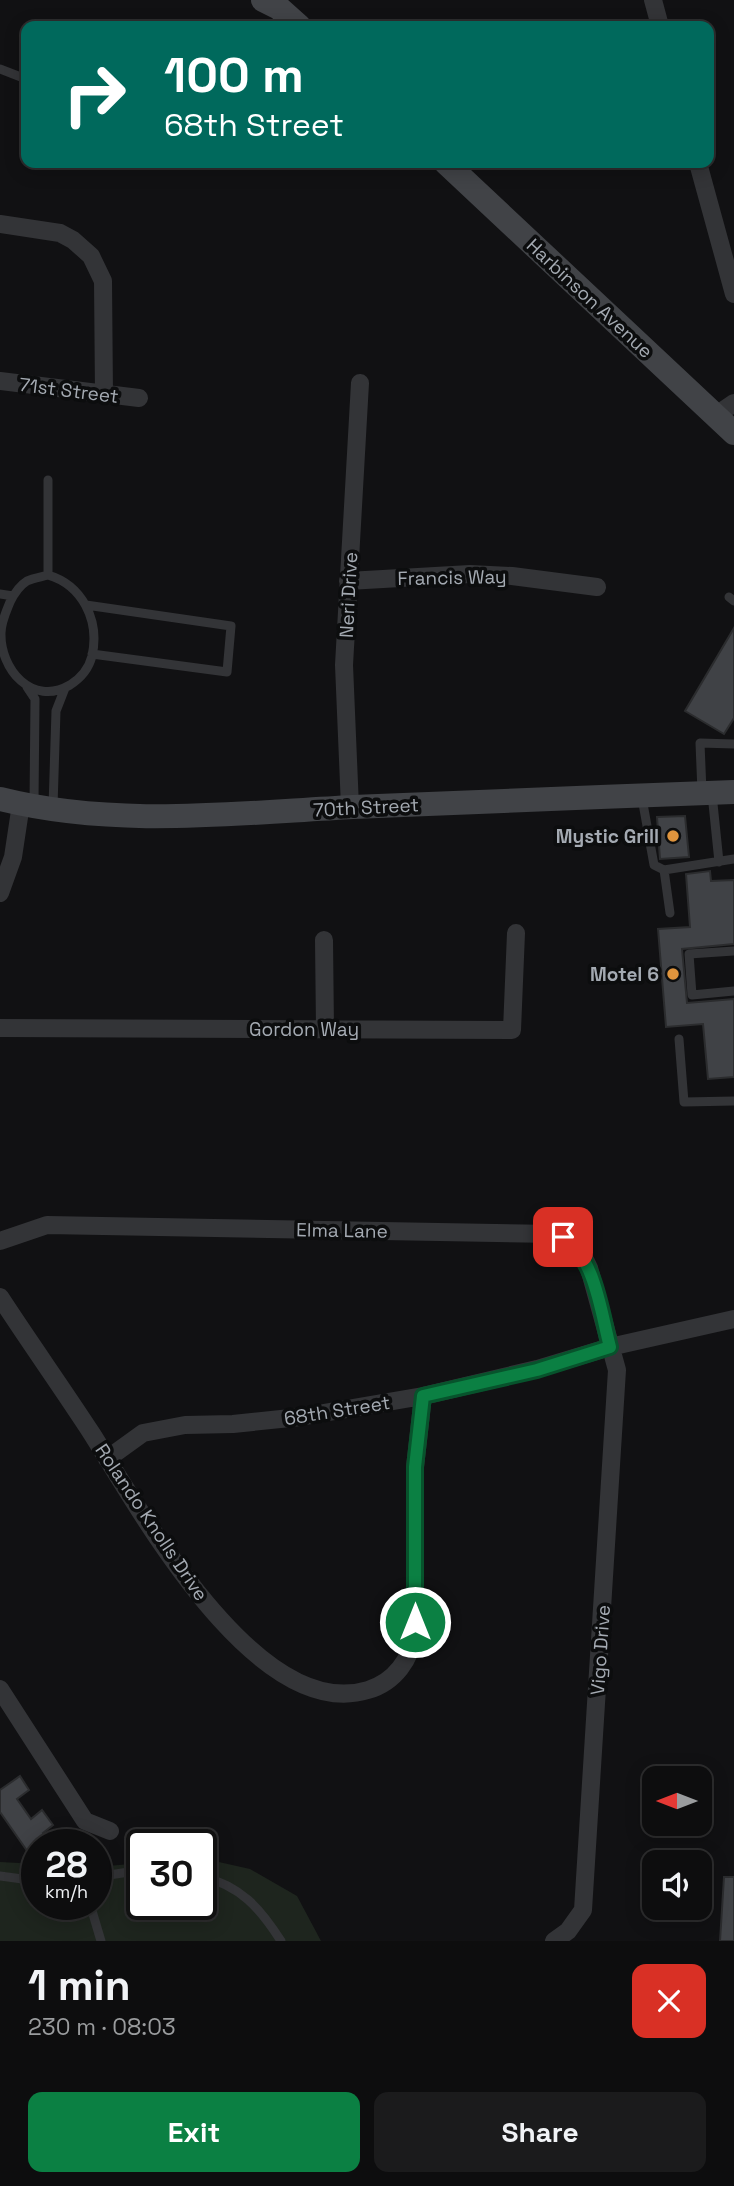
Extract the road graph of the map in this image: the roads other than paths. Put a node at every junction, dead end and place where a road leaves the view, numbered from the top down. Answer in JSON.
{"nodes":[{"id":1,"x":263,"y":0,"type":"edge"},
{"id":2,"x":653,"y":0,"type":"edge"},
{"id":3,"x":293,"y":21,"type":"edge"},
{"id":4,"x":659,"y":21,"type":"edge"},
{"id":5,"x":0,"y":69,"type":"edge"},
{"id":6,"x":21,"y":77,"type":"edge"},
{"id":7,"x":452,"y":168,"type":"edge"},
{"id":8,"x":699,"y":168,"type":"edge"},
{"id":9,"x":0,"y":224,"type":"edge"},
{"id":10,"x":734,"y":294,"type":"edge"},
{"id":11,"x":0,"y":381,"type":"edge"},
{"id":12,"x":360,"y":383,"type":"dead end"},
{"id":13,"x":104,"y":395,"type":"junction"},
{"id":14,"x":139,"y":398,"type":"dead end"},
{"id":15,"x":724,"y":410,"type":"edge"},
{"id":16,"x":734,"y":433,"type":"edge"},
{"id":17,"x":48,"y":480,"type":"dead end"},
{"id":18,"x":48,"y":575,"type":"junction"},
{"id":19,"x":348,"y":581,"type":"junction"},
{"id":20,"x":597,"y":587,"type":"dead end"},
{"id":21,"x":0,"y":594,"type":"edge"},
{"id":22,"x":13,"y":596,"type":"junction"},
{"id":23,"x":86,"y":605,"type":"junction"},
{"id":24,"x":0,"y":642,"type":"edge"},
{"id":25,"x":92,"y":654,"type":"junction"},
{"id":26,"x":26,"y":685,"type":"junction"},
{"id":27,"x":65,"y":688,"type":"junction"},
{"id":28,"x":734,"y":744,"type":"edge"},
{"id":29,"x":716,"y":793,"type":"edge"},
{"id":30,"x":642,"y":795,"type":"junction"},
{"id":31,"x":27,"y":805,"type":"edge"},
{"id":32,"x":350,"y":807,"type":"junction"},
{"id":33,"x":734,"y":859,"type":"edge"},
{"id":34,"x":719,"y":862,"type":"junction"},
{"id":35,"x":664,"y":870,"type":"junction"},
{"id":36,"x":0,"y":893,"type":"edge"},
{"id":37,"x":670,"y":914,"type":"dead end"},
{"id":38,"x":516,"y":933,"type":"dead end"},
{"id":39,"x":324,"y":940,"type":"dead end"},
{"id":40,"x":734,"y":951,"type":"edge"},
{"id":41,"x":734,"y":991,"type":"edge"},
{"id":42,"x":0,"y":1028,"type":"edge"},
{"id":43,"x":325,"y":1029,"type":"junction"},
{"id":44,"x":679,"y":1039,"type":"dead end"},
{"id":45,"x":734,"y":1101,"type":"edge"},
{"id":46,"x":0,"y":1241,"type":"edge"},
{"id":47,"x":0,"y":1297,"type":"edge"},
{"id":48,"x":734,"y":1319,"type":"edge"},
{"id":49,"x":610,"y":1347,"type":"junction"},
{"id":50,"x":423,"y":1396,"type":"junction"},
{"id":51,"x":107,"y":1459,"type":"junction"},
{"id":52,"x":0,"y":1689,"type":"edge"},
{"id":53,"x":105,"y":1829,"type":"edge"},
{"id":54,"x":0,"y":1877,"type":"edge"},
{"id":55,"x":21,"y":1879,"type":"edge"},
{"id":56,"x":217,"y":1881,"type":"edge"},
{"id":57,"x":94,"y":1920,"type":"edge"},
{"id":58,"x":101,"y":1941,"type":"edge"},
{"id":59,"x":281,"y":1941,"type":"edge"},
{"id":60,"x":554,"y":1941,"type":"edge"}],
"edges":[{"from":1,"to":3,"type":"main road"},
{"from":2,"to":4,"type":"street"},
{"from":5,"to":6,"type":"lane"},
{"from":7,"to":15,"type":"main road","name":"Harbinson Avenue"},
{"from":8,"to":10,"type":"street"},
{"from":9,"to":13,"type":"street"},
{"from":11,"to":13,"type":"street","name":"71st Street"},
{"from":12,"to":19,"type":"street","name":"Neri Drive"},
{"from":13,"to":14,"type":"street","name":"71st Street"},
{"from":15,"to":16,"type":"main road","name":"Harbinson Avenue"},
{"from":17,"to":18,"type":"lane"},
{"from":18,"to":22,"type":"lane"},
{"from":18,"to":23,"type":"lane"},
{"from":19,"to":20,"type":"street","name":"Francis Way"},
{"from":19,"to":32,"type":"street","name":"Neri Drive"},
{"from":21,"to":22,"type":"lane"},
{"from":22,"to":24,"type":"lane"},
{"from":23,"to":25,"type":"lane"},
{"from":23,"to":25,"type":"lane"},
{"from":24,"to":26,"type":"lane"},
{"from":25,"to":27,"type":"lane"},
{"from":26,"to":27,"type":"lane"},
{"from":26,"to":31,"type":"lane"},
{"from":27,"to":31,"type":"lane"},
{"from":28,"to":29,"type":"lane"},
{"from":29,"to":30,"type":"main road","name":"70th Street"},
{"from":29,"to":34,"type":"lane"},
{"from":30,"to":32,"type":"main road","name":"70th Street"},
{"from":30,"to":35,"type":"lane"},
{"from":31,"to":32,"type":"main road","name":"70th Street"},
{"from":31,"to":36,"type":"street"},
{"from":33,"to":34,"type":"lane"},
{"from":34,"to":35,"type":"lane"},
{"from":35,"to":37,"type":"lane"},
{"from":38,"to":43,"type":"street","name":"Gordon Way"},
{"from":39,"to":43,"type":"street"},
{"from":40,"to":41,"type":"lane"},
{"from":42,"to":43,"type":"street","name":"Gordon Way"},
{"from":44,"to":45,"type":"lane"},
{"from":46,"to":49,"type":"street","name":"Elma Lane"},
{"from":47,"to":51,"type":"street","name":"Rolando Knolls Drive"},
{"from":48,"to":49,"type":"street","name":"68th Street"},
{"from":49,"to":50,"type":"street","name":"68th Street"},
{"from":49,"to":60,"type":"street","name":"Vigo Drive"},
{"from":50,"to":51,"type":"street","name":"68th Street"},
{"from":50,"to":51,"type":"street","name":"Rolando Knolls Drive"},
{"from":52,"to":53,"type":"street"},
{"from":54,"to":55,"type":"lane"},
{"from":56,"to":59,"type":"lane"},
{"from":57,"to":58,"type":"lane"}]}
